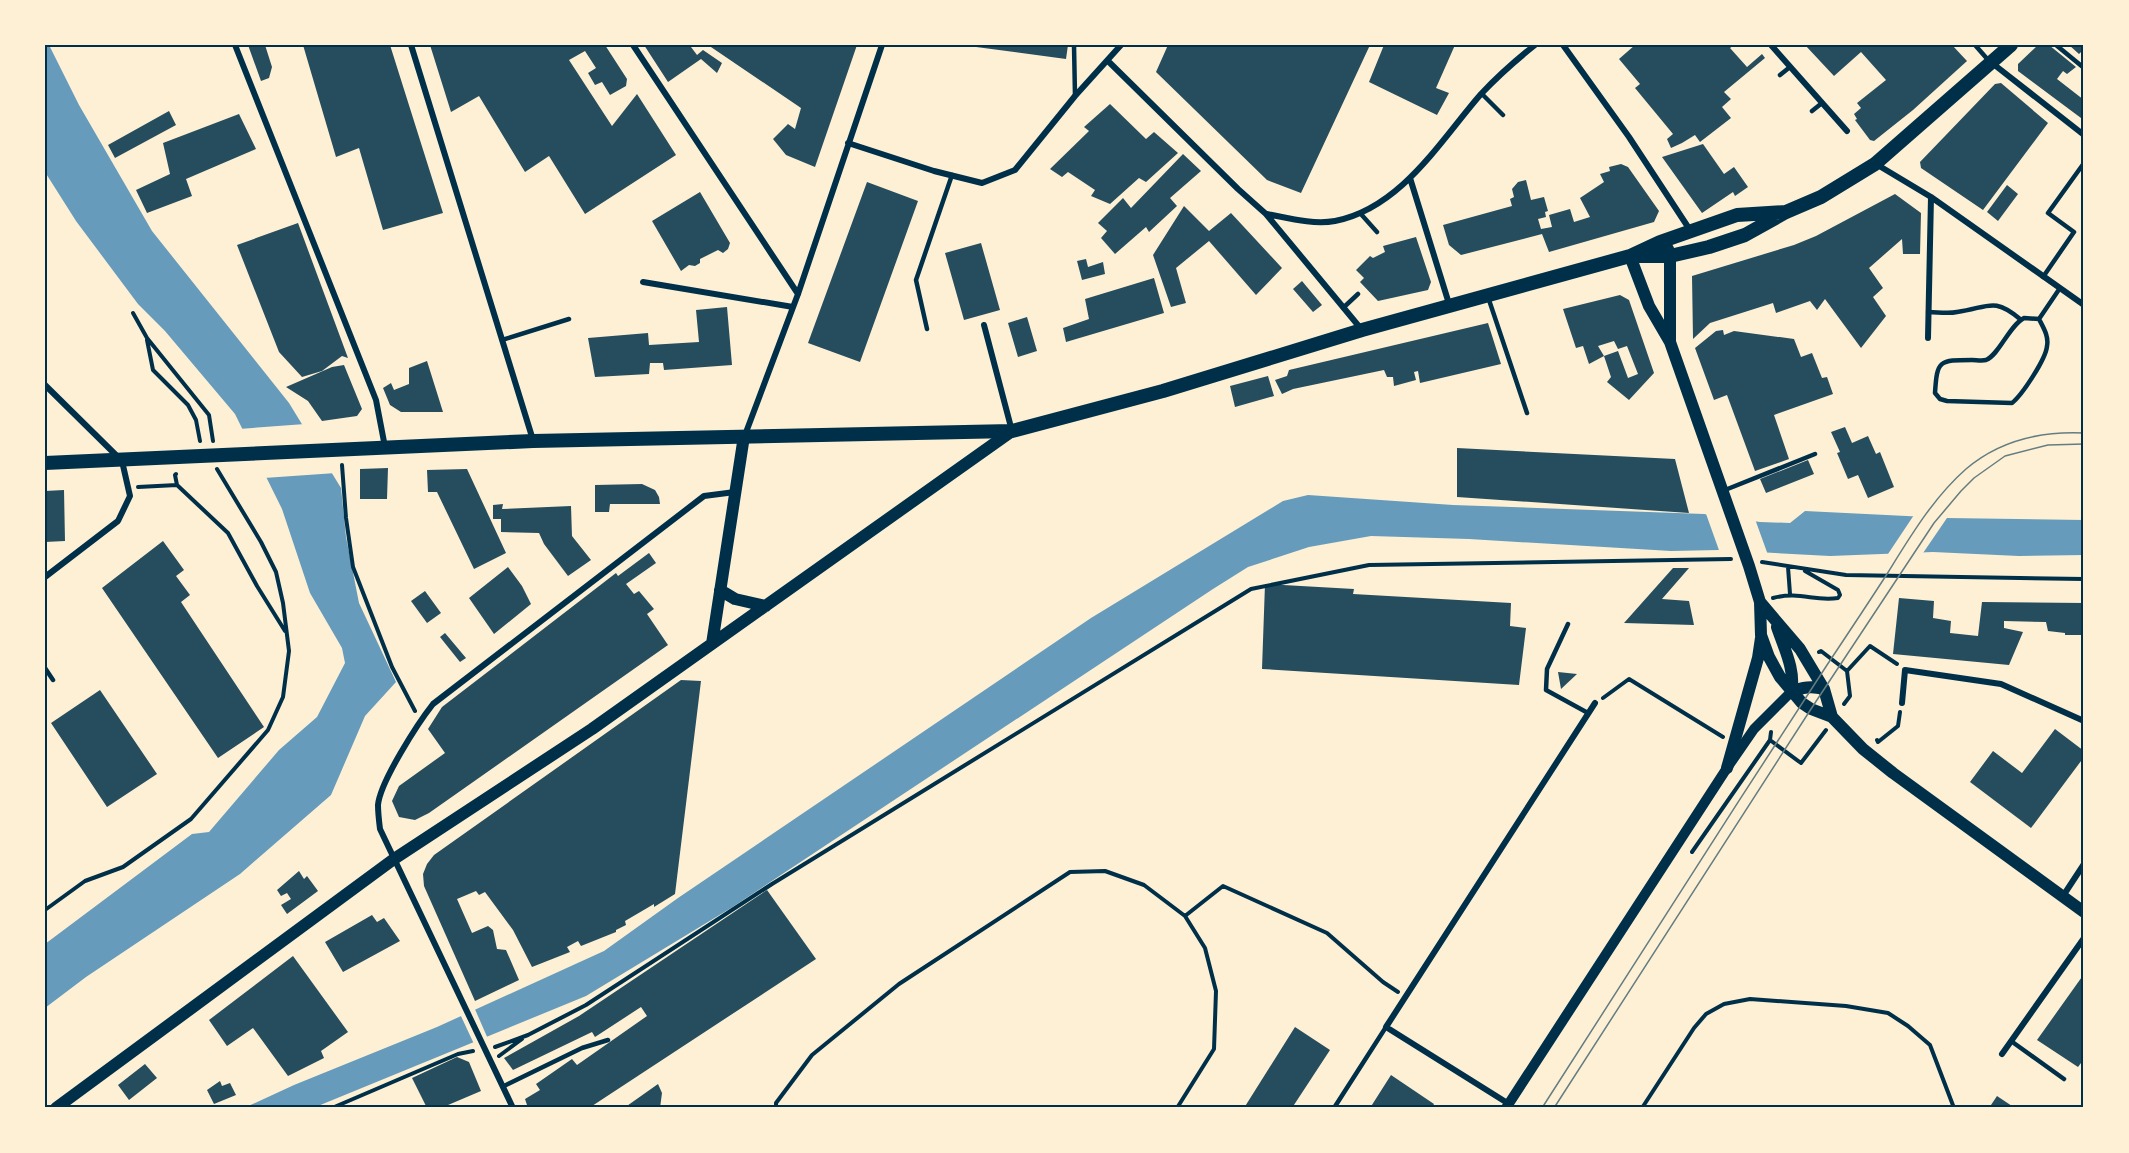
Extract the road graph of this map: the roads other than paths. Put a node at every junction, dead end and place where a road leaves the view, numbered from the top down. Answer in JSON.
{"nodes":[{"id":1,"x":235,"y":45,"type":"edge"},
{"id":2,"x":411,"y":45,"type":"edge"},
{"id":3,"x":633,"y":45,"type":"edge"},
{"id":4,"x":882,"y":45,"type":"edge"},
{"id":5,"x":1074,"y":45,"type":"edge"},
{"id":6,"x":1121,"y":45,"type":"edge"},
{"id":7,"x":1535,"y":45,"type":"edge"},
{"id":8,"x":1563,"y":45,"type":"edge"},
{"id":9,"x":1771,"y":45,"type":"edge"},
{"id":10,"x":1975,"y":45,"type":"edge"},
{"id":11,"x":2011,"y":45,"type":"edge"},
{"id":12,"x":2056,"y":45,"type":"edge"},
{"id":13,"x":1108,"y":60,"type":"junction"},
{"id":14,"x":1992,"y":63,"type":"junction"},
{"id":15,"x":1790,"y":67,"type":"junction"},
{"id":16,"x":2084,"y":68,"type":"edge"},
{"id":17,"x":1780,"y":75,"type":"dead end"},
{"id":18,"x":1482,"y":94,"type":"junction"},
{"id":19,"x":1075,"y":96,"type":"junction"},
{"id":20,"x":1822,"y":103,"type":"junction"},
{"id":21,"x":1812,"y":111,"type":"dead end"},
{"id":22,"x":1503,"y":115,"type":"dead end"},
{"id":23,"x":1847,"y":131,"type":"dead end"},
{"id":24,"x":2084,"y":135,"type":"edge"},
{"id":25,"x":848,"y":143,"type":"junction"},
{"id":26,"x":2084,"y":163,"type":"edge"},
{"id":27,"x":1875,"y":164,"type":"junction"},
{"id":28,"x":952,"y":176,"type":"junction"},
{"id":29,"x":1410,"y":178,"type":"junction"},
{"id":30,"x":1931,"y":197,"type":"junction"},
{"id":31,"x":1786,"y":212,"type":"junction"},
{"id":32,"x":1360,"y":213,"type":"junction"},
{"id":33,"x":1266,"y":214,"type":"junction"},
{"id":34,"x":1691,"y":230,"type":"junction"},
{"id":35,"x":1377,"y":232,"type":"dead end"},
{"id":36,"x":1660,"y":242,"type":"junction"},
{"id":37,"x":1630,"y":256,"type":"junction"},
{"id":38,"x":1670,"y":256,"type":"junction"},
{"id":39,"x":2043,"y":277,"type":"junction"},
{"id":40,"x":643,"y":282,"type":"dead end"},
{"id":41,"x":2060,"y":288,"type":"junction"},
{"id":42,"x":798,"y":294,"type":"junction"},
{"id":43,"x":1358,"y":294,"type":"dead end"},
{"id":44,"x":1488,"y":297,"type":"junction"},
{"id":45,"x":2084,"y":305,"type":"edge"},
{"id":46,"x":793,"y":307,"type":"junction"},
{"id":47,"x":1450,"y":307,"type":"junction"},
{"id":48,"x":1343,"y":308,"type":"junction"},
{"id":49,"x":1928,"y":312,"type":"junction"},
{"id":50,"x":569,"y":319,"type":"dead end"},
{"id":51,"x":2020,"y":319,"type":"junction"},
{"id":52,"x":2039,"y":319,"type":"junction"},
{"id":53,"x":984,"y":325,"type":"dead end"},
{"id":54,"x":927,"y":329,"type":"dead end"},
{"id":55,"x":1362,"y":330,"type":"junction"},
{"id":56,"x":1928,"y":338,"type":"dead end"},
{"id":57,"x":502,"y":340,"type":"junction"},
{"id":58,"x":1670,"y":342,"type":"junction"},
{"id":59,"x":45,"y":385,"type":"edge"},
{"id":60,"x":1527,"y":413,"type":"dead end"},
{"id":61,"x":1012,"y":431,"type":"junction"},
{"id":62,"x":744,"y":436,"type":"junction"},
{"id":63,"x":533,"y":441,"type":"junction"},
{"id":64,"x":385,"y":447,"type":"junction"},
{"id":65,"x":1815,"y":454,"type":"dead end"},
{"id":66,"x":122,"y":461,"type":"junction"},
{"id":67,"x":45,"y":463,"type":"edge"},
{"id":68,"x":1722,"y":491,"type":"junction"},
{"id":69,"x":735,"y":492,"type":"junction"},
{"id":70,"x":45,"y":577,"type":"edge"},
{"id":71,"x":720,"y":590,"type":"junction"},
{"id":72,"x":1760,"y":602,"type":"junction"},
{"id":73,"x":766,"y":606,"type":"junction"},
{"id":74,"x":1775,"y":622,"type":"junction"},
{"id":75,"x":1568,"y":624,"type":"dead end"},
{"id":76,"x":1761,"y":635,"type":"junction"},
{"id":77,"x":712,"y":644,"type":"junction"},
{"id":78,"x":45,"y":668,"type":"edge"},
{"id":79,"x":53,"y":680,"type":"dead end"},
{"id":80,"x":1824,"y":689,"type":"junction"},
{"id":81,"x":1791,"y":692,"type":"junction"},
{"id":82,"x":1902,"y":703,"type":"road end"},
{"id":83,"x":1595,"y":704,"type":"road end"},
{"id":84,"x":1588,"y":713,"type":"junction"},
{"id":85,"x":1833,"y":718,"type":"junction"},
{"id":86,"x":2084,"y":721,"type":"edge"},
{"id":87,"x":1727,"y":768,"type":"junction"},
{"id":88,"x":394,"y":859,"type":"junction"},
{"id":89,"x":2084,"y":864,"type":"edge"},
{"id":90,"x":2063,"y":896,"type":"junction"},
{"id":91,"x":2084,"y":912,"type":"edge"},
{"id":92,"x":2084,"y":938,"type":"edge"},
{"id":93,"x":1386,"y":1027,"type":"junction"},
{"id":94,"x":608,"y":1040,"type":"dead end"},
{"id":95,"x":2011,"y":1041,"type":"junction"},
{"id":96,"x":2002,"y":1054,"type":"dead end"},
{"id":97,"x":2064,"y":1079,"type":"dead end"},
{"id":98,"x":504,"y":1086,"type":"junction"},
{"id":99,"x":1508,"y":1106,"type":"edge"},
{"id":100,"x":56,"y":1108,"type":"edge"},
{"id":101,"x":513,"y":1108,"type":"edge"},
{"id":102,"x":1334,"y":1108,"type":"edge"}],
"edges":[{"from":1,"to":64,"type":"street"},
{"from":2,"to":57,"type":"street"},
{"from":3,"to":42,"type":"street"},
{"from":4,"to":25,"type":"street"},
{"from":5,"to":19,"type":"lane"},
{"from":6,"to":13,"type":"street"},
{"from":7,"to":18,"type":"street"},
{"from":8,"to":34,"type":"street"},
{"from":9,"to":15,"type":"street"},
{"from":10,"to":14,"type":"lane"},
{"from":11,"to":14,"type":"main road"},
{"from":12,"to":16,"type":"lane"},
{"from":13,"to":19,"type":"street"},
{"from":13,"to":33,"type":"street"},
{"from":14,"to":24,"type":"street"},
{"from":14,"to":27,"type":"main road"},
{"from":15,"to":17,"type":"lane"},
{"from":15,"to":20,"type":"street"},
{"from":18,"to":22,"type":"lane"},
{"from":18,"to":29,"type":"street"},
{"from":19,"to":28,"type":"street"},
{"from":20,"to":21,"type":"lane"},
{"from":20,"to":23,"type":"street"},
{"from":25,"to":28,"type":"street"},
{"from":25,"to":42,"type":"street"},
{"from":26,"to":39,"type":"lane"},
{"from":27,"to":30,"type":"street"},
{"from":27,"to":31,"type":"main road"},
{"from":28,"to":54,"type":"lane"},
{"from":29,"to":32,"type":"street"},
{"from":29,"to":47,"type":"street"},
{"from":30,"to":39,"type":"street"},
{"from":30,"to":49,"type":"street"},
{"from":31,"to":34,"type":"main road"},
{"from":31,"to":38,"type":"main road"},
{"from":32,"to":33,"type":"street"},
{"from":32,"to":35,"type":"lane"},
{"from":33,"to":48,"type":"street"},
{"from":34,"to":36,"type":"main road"},
{"from":36,"to":37,"type":"main road"},
{"from":36,"to":38,"type":"main road"},
{"from":37,"to":38,"type":"main road"},
{"from":37,"to":44,"type":"main road"},
{"from":37,"to":58,"type":"main road"},
{"from":38,"to":58,"type":"main road"},
{"from":39,"to":41,"type":"street"},
{"from":40,"to":46,"type":"street"},
{"from":41,"to":45,"type":"street"},
{"from":41,"to":52,"type":"lane"},
{"from":42,"to":46,"type":"street"},
{"from":43,"to":48,"type":"lane"},
{"from":44,"to":47,"type":"main road"},
{"from":44,"to":60,"type":"lane"},
{"from":46,"to":62,"type":"street"},
{"from":47,"to":55,"type":"main road"},
{"from":48,"to":55,"type":"street"},
{"from":49,"to":51,"type":"lane"},
{"from":49,"to":56,"type":"street"},
{"from":50,"to":57,"type":"lane"},
{"from":51,"to":52,"type":"lane"},
{"from":51,"to":52,"type":"lane"},
{"from":53,"to":61,"type":"street"},
{"from":55,"to":61,"type":"main road"},
{"from":57,"to":63,"type":"street"},
{"from":58,"to":68,"type":"main road"},
{"from":59,"to":66,"type":"street"},
{"from":61,"to":62,"type":"main road"},
{"from":61,"to":73,"type":"main road"},
{"from":62,"to":63,"type":"main road"},
{"from":62,"to":69,"type":"main road"},
{"from":63,"to":64,"type":"main road"},
{"from":64,"to":66,"type":"main road"},
{"from":65,"to":68,"type":"lane"},
{"from":66,"to":67,"type":"main road"},
{"from":66,"to":70,"type":"street"},
{"from":68,"to":72,"type":"main road"},
{"from":69,"to":71,"type":"main road"},
{"from":69,"to":88,"type":"street"},
{"from":71,"to":73,"type":"main road"},
{"from":71,"to":77,"type":"main road"},
{"from":72,"to":74,"type":"main road"},
{"from":72,"to":76,"type":"main road"},
{"from":73,"to":77,"type":"main road"},
{"from":74,"to":80,"type":"main road"},
{"from":74,"to":81,"type":"main road"},
{"from":75,"to":84,"type":"lane"},
{"from":76,"to":81,"type":"main road"},
{"from":76,"to":87,"type":"main road"},
{"from":77,"to":88,"type":"main road"},
{"from":78,"to":79,"type":"lane"},
{"from":80,"to":81,"type":"main road"},
{"from":80,"to":85,"type":"main road"},
{"from":81,"to":85,"type":"main road"},
{"from":81,"to":87,"type":"street"},
{"from":82,"to":86,"type":"street"},
{"from":83,"to":84,"type":"street"},
{"from":84,"to":93,"type":"street"},
{"from":85,"to":90,"type":"main road"},
{"from":87,"to":99,"type":"street"},
{"from":88,"to":98,"type":"street"},
{"from":88,"to":100,"type":"main road"},
{"from":89,"to":90,"type":"street"},
{"from":90,"to":91,"type":"main road"},
{"from":92,"to":95,"type":"street"},
{"from":93,"to":99,"type":"street"},
{"from":93,"to":102,"type":"lane"},
{"from":94,"to":98,"type":"lane"},
{"from":95,"to":96,"type":"street"},
{"from":95,"to":97,"type":"lane"},
{"from":98,"to":101,"type":"street"}]}
